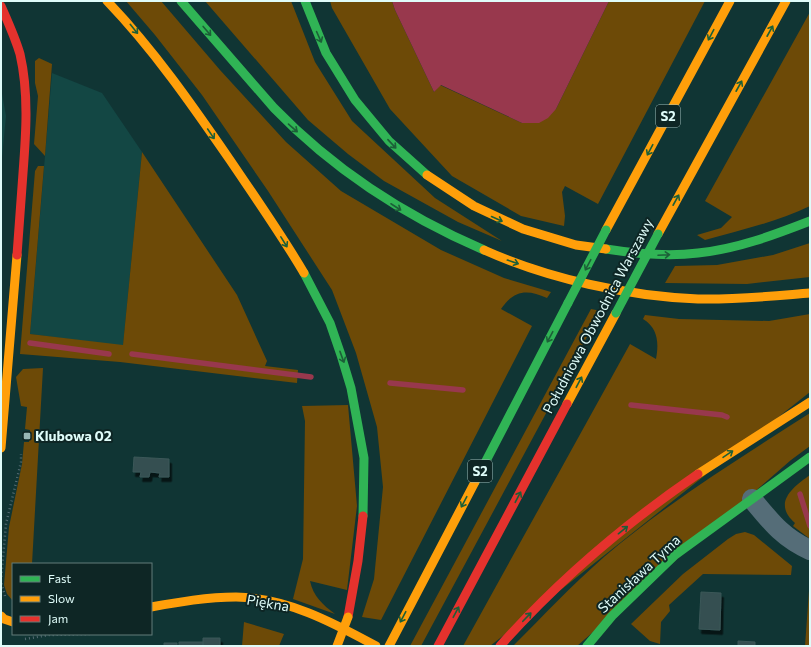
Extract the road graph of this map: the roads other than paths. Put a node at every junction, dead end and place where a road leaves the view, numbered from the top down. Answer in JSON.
{"nodes":[{"id":1,"x":108,"y":1,"type":"edge"},
{"id":2,"x":182,"y":1,"type":"edge"},
{"id":3,"x":305,"y":1,"type":"edge"},
{"id":4,"x":730,"y":1,"type":"edge"},
{"id":5,"x":786,"y":1,"type":"edge"},
{"id":6,"x":1,"y":6,"type":"edge"},
{"id":7,"x":810,"y":221,"type":"edge"},
{"id":8,"x":810,"y":293,"type":"edge"},
{"id":9,"x":810,"y":402,"type":"edge"},
{"id":10,"x":1,"y":448,"type":"edge"},
{"id":11,"x":810,"y":457,"type":"edge"},
{"id":12,"x":752,"y":499,"type":"junction"},
{"id":13,"x":810,"y":550,"type":"edge"},
{"id":14,"x":152,"y":607,"type":"edge"},
{"id":15,"x":390,"y":643,"type":"edge"},
{"id":16,"x":337,"y":646,"type":"edge"},
{"id":17,"x":376,"y":646,"type":"edge"},
{"id":18,"x":438,"y":646,"type":"edge"},
{"id":19,"x":500,"y":646,"type":"edge"},
{"id":20,"x":587,"y":646,"type":"edge"}],
"edges":[{"from":1,"to":16,"type":"main road","one_way":true,"bridge":true},
{"from":2,"to":8,"type":"main road","one_way":true},
{"from":3,"to":7,"type":"main road","one_way":true},
{"from":4,"to":15,"type":"main road","number":"S2","one_way":true,"bridge":true},
{"from":18,"to":5,"type":"main road","name":"Południowa Obwodnica Warszawy","one_way":true,"bridge":true},
{"from":6,"to":10,"type":"main road"},
{"from":19,"to":9,"type":"main road","one_way":true},
{"from":11,"to":12,"type":"main road","name":"Stanisława Tyma"},
{"from":12,"to":13,"type":"street"},
{"from":12,"to":20,"type":"main road","name":"Stanisława Tyma"},
{"from":14,"to":17,"type":"main road","name":"Piękna"}]}
